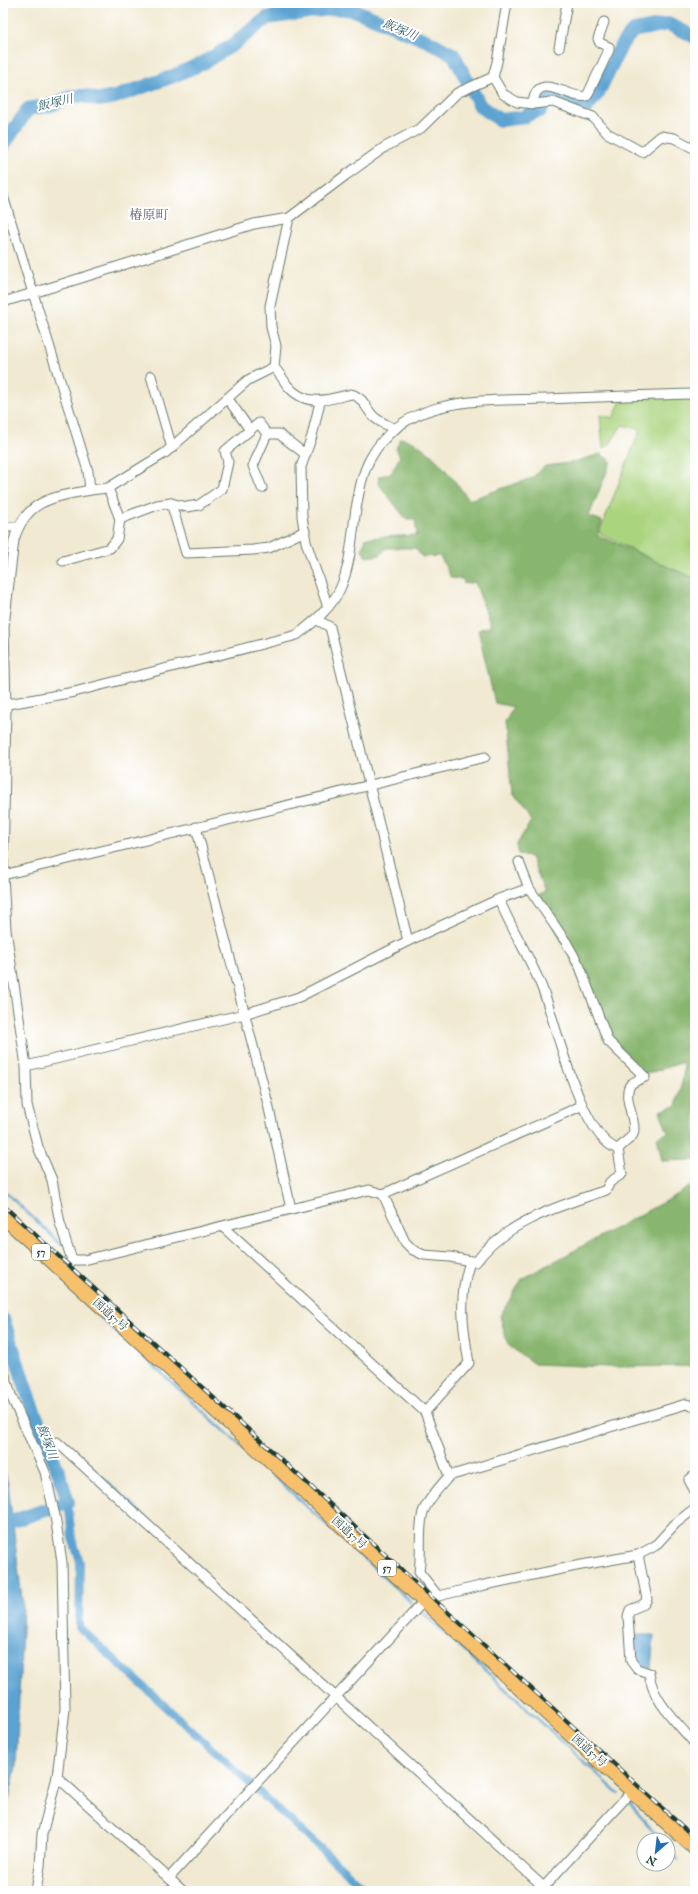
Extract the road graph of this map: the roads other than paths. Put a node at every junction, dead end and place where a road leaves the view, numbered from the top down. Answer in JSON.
{"nodes":[{"id":1,"x":507,"y":3,"type":"edge"},
{"id":2,"x":567,"y":3,"type":"edge"},
{"id":3,"x":604,"y":22,"type":"dead end"},
{"id":4,"x":559,"y":48,"type":"dead end"},
{"id":5,"x":492,"y":77,"type":"junction"},
{"id":6,"x":533,"y":104,"type":"junction"},
{"id":7,"x":695,"y":149,"type":"edge"},
{"id":8,"x":3,"y":196,"type":"edge"},
{"id":9,"x":289,"y":218,"type":"junction"},
{"id":10,"x":32,"y":293,"type":"junction"},
{"id":11,"x":3,"y":302,"type":"edge"},
{"id":12,"x":274,"y":367,"type":"junction"},
{"id":13,"x":151,"y":376,"type":"dead end"},
{"id":14,"x":695,"y":394,"type":"edge"},
{"id":15,"x":228,"y":399,"type":"junction"},
{"id":16,"x":320,"y":402,"type":"junction"},
{"id":17,"x":250,"y":430,"type":"junction"},
{"id":18,"x":395,"y":430,"type":"junction"},
{"id":19,"x":267,"y":434,"type":"junction"},
{"id":20,"x":172,"y":448,"type":"junction"},
{"id":21,"x":305,"y":454,"type":"junction"},
{"id":22,"x":108,"y":488,"type":"junction"},
{"id":23,"x":262,"y":488,"type":"dead end"},
{"id":24,"x":90,"y":490,"type":"junction"},
{"id":25,"x":172,"y":503,"type":"junction"},
{"id":26,"x":120,"y":519,"type":"junction"},
{"id":27,"x":3,"y":526,"type":"edge"},
{"id":28,"x":18,"y":527,"type":"junction"},
{"id":29,"x":305,"y":531,"type":"junction"},
{"id":30,"x":63,"y":561,"type":"dead end"},
{"id":31,"x":328,"y":607,"type":"junction"},
{"id":32,"x":317,"y":620,"type":"junction"},
{"id":33,"x":4,"y":705,"type":"edge"},
{"id":34,"x":485,"y":757,"type":"dead end"},
{"id":35,"x":370,"y":785,"type":"junction"},
{"id":36,"x":196,"y":827,"type":"junction"},
{"id":37,"x":519,"y":862,"type":"dead end"},
{"id":38,"x":3,"y":875,"type":"edge"},
{"id":39,"x":529,"y":888,"type":"junction"},
{"id":40,"x":499,"y":899,"type":"junction"},
{"id":41,"x":408,"y":941,"type":"junction"},
{"id":42,"x":244,"y":1014,"type":"junction"},
{"id":43,"x":26,"y":1066,"type":"junction"},
{"id":44,"x":582,"y":1106,"type":"junction"},
{"id":45,"x":618,"y":1148,"type":"junction"},
{"id":46,"x":383,"y":1194,"type":"junction"},
{"id":47,"x":291,"y":1209,"type":"junction"},
{"id":48,"x":3,"y":1217,"type":"edge"},
{"id":49,"x":223,"y":1227,"type":"junction"},
{"id":50,"x":72,"y":1260,"type":"junction"},
{"id":51,"x":470,"y":1262,"type":"junction"},
{"id":52,"x":63,"y":1272,"type":"junction"},
{"id":53,"x":3,"y":1369,"type":"edge"},
{"id":54,"x":695,"y":1407,"type":"edge"},
{"id":55,"x":425,"y":1412,"type":"junction"},
{"id":56,"x":57,"y":1442,"type":"dead end"},
{"id":57,"x":695,"y":1475,"type":"edge"},
{"id":58,"x":449,"y":1476,"type":"junction"},
{"id":59,"x":695,"y":1491,"type":"edge"},
{"id":60,"x":695,"y":1508,"type":"edge"},
{"id":61,"x":638,"y":1555,"type":"junction"},
{"id":62,"x":438,"y":1596,"type":"junction"},
{"id":63,"x":424,"y":1601,"type":"junction"},
{"id":64,"x":336,"y":1697,"type":"junction"},
{"id":65,"x":695,"y":1744,"type":"edge"},
{"id":66,"x":57,"y":1777,"type":"junction"},
{"id":67,"x":632,"y":1791,"type":"junction"},
{"id":68,"x":695,"y":1849,"type":"edge"},
{"id":69,"x":169,"y":1878,"type":"junction"},
{"id":70,"x":544,"y":1890,"type":"edge"},
{"id":71,"x":36,"y":1891,"type":"edge"},
{"id":72,"x":183,"y":1891,"type":"edge"}],
"edges":[{"from":1,"to":5,"type":"street"},
{"from":2,"to":4,"type":"street"},
{"from":3,"to":6,"type":"street"},
{"from":5,"to":6,"type":"street"},
{"from":5,"to":9,"type":"street"},
{"from":6,"to":7,"type":"street"},
{"from":8,"to":10,"type":"street"},
{"from":9,"to":10,"type":"street"},
{"from":9,"to":12,"type":"street"},
{"from":10,"to":11,"type":"street"},
{"from":10,"to":24,"type":"street"},
{"from":12,"to":15,"type":"street"},
{"from":12,"to":16,"type":"street"},
{"from":13,"to":20,"type":"street"},
{"from":14,"to":18,"type":"street"},
{"from":15,"to":17,"type":"street"},
{"from":15,"to":20,"type":"street"},
{"from":16,"to":18,"type":"street"},
{"from":16,"to":21,"type":"street"},
{"from":17,"to":19,"type":"street"},
{"from":17,"to":25,"type":"street"},
{"from":18,"to":31,"type":"street"},
{"from":19,"to":21,"type":"street"},
{"from":19,"to":23,"type":"street"},
{"from":20,"to":22,"type":"street"},
{"from":21,"to":29,"type":"street"},
{"from":22,"to":24,"type":"street"},
{"from":22,"to":26,"type":"street"},
{"from":24,"to":28,"type":"street"},
{"from":25,"to":26,"type":"street"},
{"from":25,"to":29,"type":"street"},
{"from":26,"to":30,"type":"street"},
{"from":27,"to":28,"type":"street"},
{"from":28,"to":33,"type":"street"},
{"from":29,"to":31,"type":"street"},
{"from":31,"to":32,"type":"street"},
{"from":32,"to":33,"type":"street"},
{"from":32,"to":35,"type":"street"},
{"from":33,"to":38,"type":"street"},
{"from":34,"to":35,"type":"street"},
{"from":35,"to":36,"type":"street"},
{"from":35,"to":41,"type":"street"},
{"from":36,"to":38,"type":"street"},
{"from":36,"to":42,"type":"street"},
{"from":37,"to":39,"type":"street"},
{"from":38,"to":43,"type":"street"},
{"from":39,"to":40,"type":"street"},
{"from":39,"to":45,"type":"street"},
{"from":40,"to":41,"type":"street"},
{"from":40,"to":44,"type":"street"},
{"from":41,"to":42,"type":"street"},
{"from":42,"to":43,"type":"street"},
{"from":42,"to":47,"type":"street"},
{"from":43,"to":50,"type":"street"},
{"from":44,"to":45,"type":"street"},
{"from":44,"to":46,"type":"street"},
{"from":45,"to":51,"type":"street"},
{"from":46,"to":47,"type":"street"},
{"from":46,"to":51,"type":"street"},
{"from":47,"to":49,"type":"street"},
{"from":48,"to":52,"type":"highway","name":"国道57号","number":"57"},
{"from":49,"to":50,"type":"street"},
{"from":49,"to":55,"type":"street"},
{"from":50,"to":52,"type":"street"},
{"from":51,"to":55,"type":"street"},
{"from":52,"to":63,"type":"highway","name":"国道57号","number":"57"},
{"from":53,"to":66,"type":"street"},
{"from":54,"to":58,"type":"street"},
{"from":55,"to":58,"type":"street"},
{"from":56,"to":64,"type":"street"},
{"from":57,"to":59,"type":"street"},
{"from":58,"to":62,"type":"street"},
{"from":60,"to":61,"type":"street"},
{"from":61,"to":62,"type":"street"},
{"from":61,"to":65,"type":"street"},
{"from":62,"to":63,"type":"street"},
{"from":63,"to":64,"type":"street"},
{"from":63,"to":67,"type":"highway","name":"国道57号","number":"57"},
{"from":64,"to":69,"type":"street"},
{"from":64,"to":70,"type":"street"},
{"from":66,"to":69,"type":"street"},
{"from":66,"to":71,"type":"street"},
{"from":67,"to":68,"type":"highway","name":"国道57号","number":"57"},
{"from":67,"to":70,"type":"street"},
{"from":69,"to":72,"type":"street"}]}
